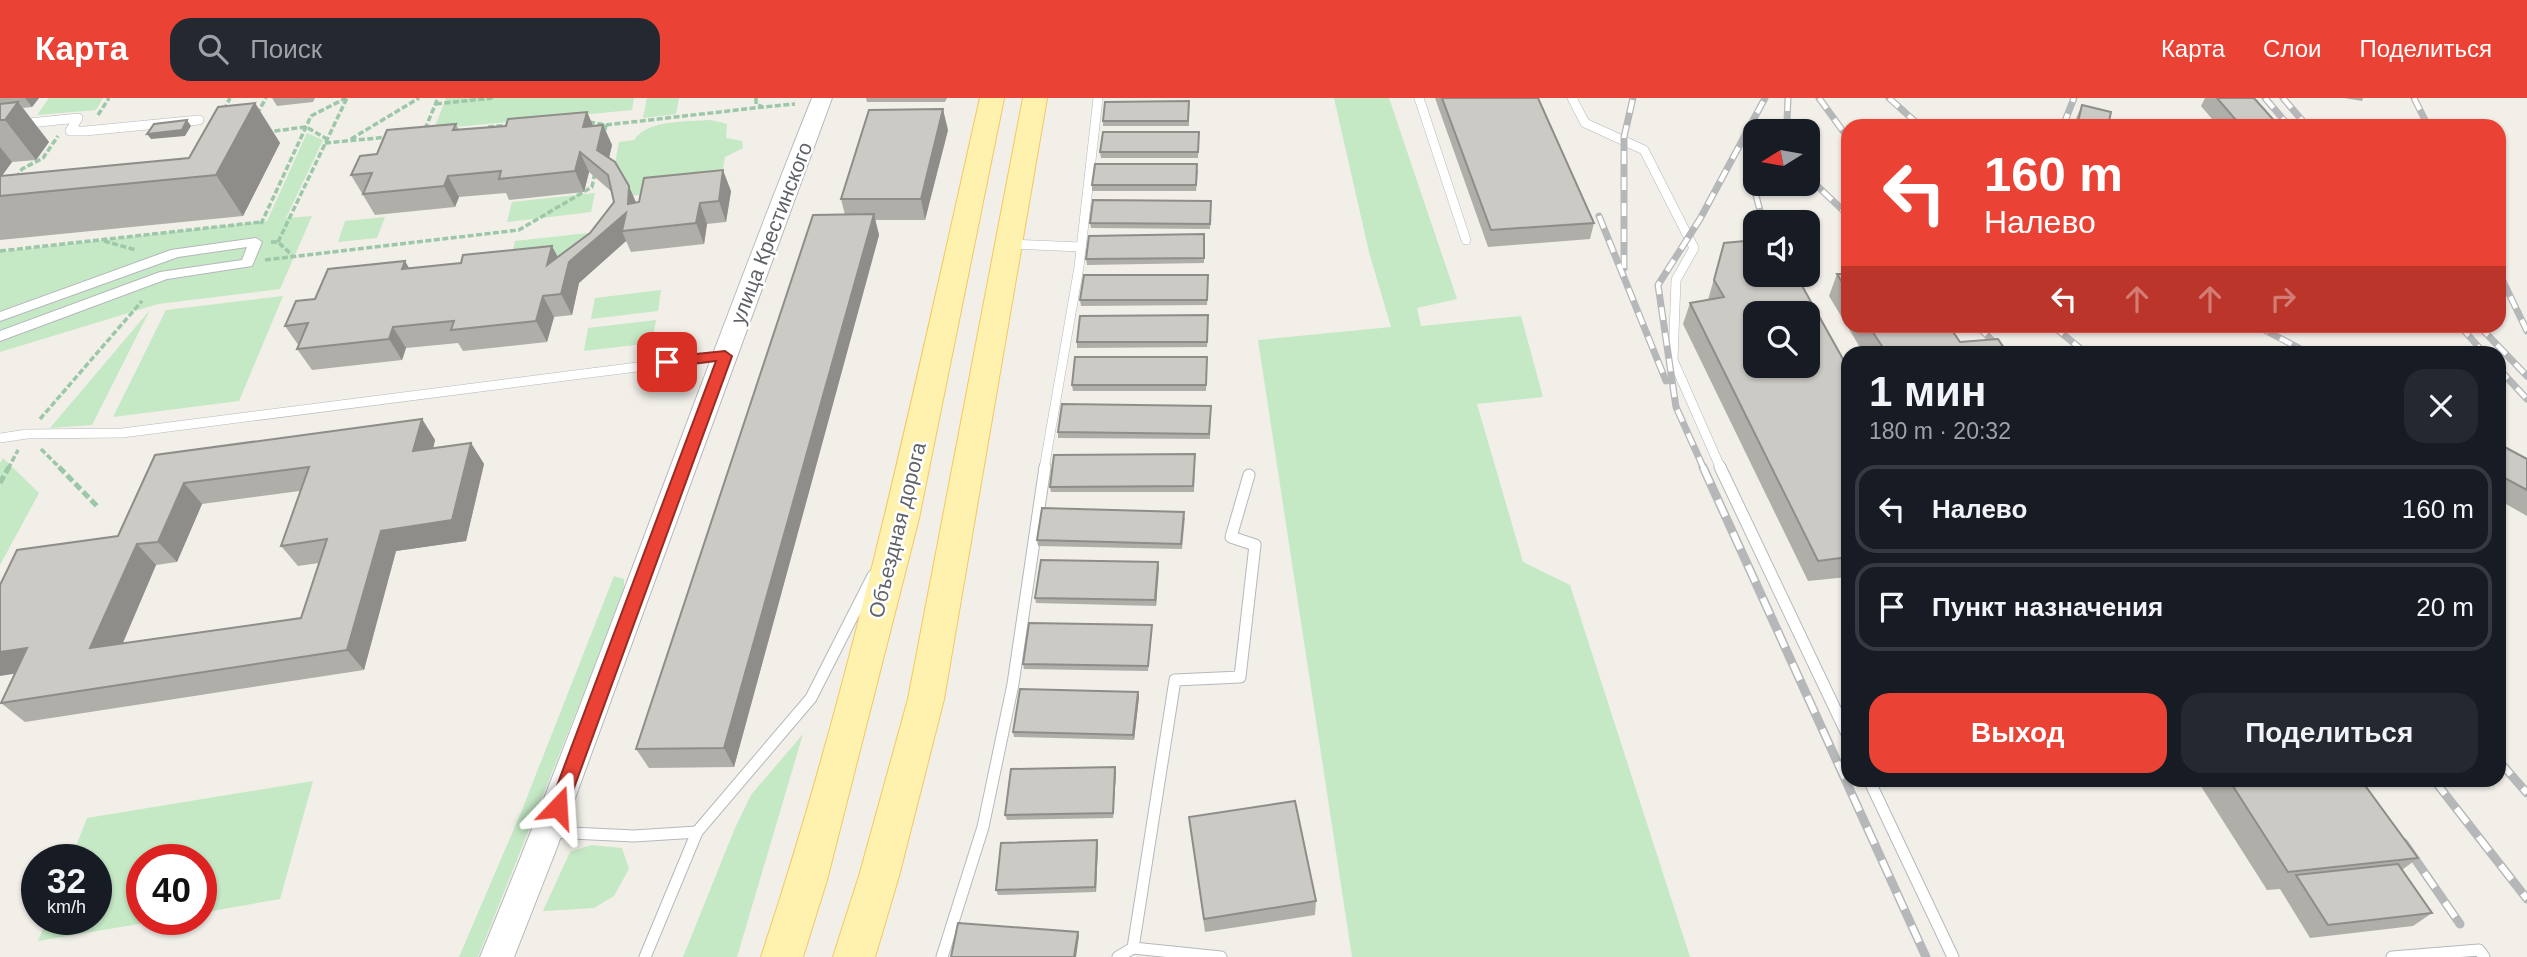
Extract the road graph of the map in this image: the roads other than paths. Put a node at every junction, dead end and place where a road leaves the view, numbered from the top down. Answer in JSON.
{"nodes":[{"id":1,"x":822,"y":98,"type":"edge"},
{"id":2,"x":992,"y":98,"type":"edge"},
{"id":3,"x":1035,"y":98,"type":"edge"},
{"id":4,"x":1098,"y":98,"type":"edge"},
{"id":5,"x":1419,"y":98,"type":"edge"},
{"id":6,"x":1572,"y":98,"type":"edge"},
{"id":7,"x":199,"y":120,"type":"dead end"},
{"id":8,"x":0,"y":126,"type":"edge"},
{"id":9,"x":1466,"y":240,"type":"dead end"},
{"id":10,"x":1008,"y":244,"type":"junction"},
{"id":11,"x":1081,"y":247,"type":"junction"},
{"id":12,"x":0,"y":317,"type":"edge"},
{"id":13,"x":0,"y":336,"type":"edge"},
{"id":14,"x":725,"y":356,"type":"junction"},
{"id":15,"x":0,"y":438,"type":"edge"},
{"id":16,"x":1249,"y":475,"type":"dead end"},
{"id":17,"x":902,"y":517,"type":"junction"},
{"id":18,"x":1841,"y":721,"type":"edge"},
{"id":19,"x":1872,"y":787,"type":"edge"},
{"id":20,"x":549,"y":832,"type":"junction"},
{"id":21,"x":697,"y":832,"type":"junction"},
{"id":22,"x":1133,"y":948,"type":"junction"},
{"id":23,"x":497,"y":957,"type":"edge"},
{"id":24,"x":645,"y":957,"type":"edge"},
{"id":25,"x":782,"y":957,"type":"edge"},
{"id":26,"x":854,"y":957,"type":"edge"},
{"id":27,"x":942,"y":957,"type":"edge"},
{"id":28,"x":1118,"y":957,"type":"edge"},
{"id":29,"x":1221,"y":957,"type":"edge"},
{"id":30,"x":1953,"y":957,"type":"edge"},
{"id":31,"x":2392,"y":957,"type":"edge"},
{"id":32,"x":2484,"y":957,"type":"edge"}],
"edges":[{"from":1,"to":14,"type":"street","name":"улица Крестинского"},
{"from":2,"to":17,"type":"main road","name":"Объездная дорога"},
{"from":3,"to":10,"type":"main road"},
{"from":4,"to":11,"type":"lane"},
{"from":5,"to":9,"type":"lane"},
{"from":6,"to":18,"type":"lane"},
{"from":7,"to":8,"type":"lane"},
{"from":10,"to":11,"type":"lane"},
{"from":10,"to":26,"type":"main road"},
{"from":11,"to":27,"type":"lane"},
{"from":12,"to":13,"type":"street"},
{"from":14,"to":15,"type":"lane"},
{"from":14,"to":20,"type":"street","name":"улица Крестинского"},
{"from":16,"to":22,"type":"lane"},
{"from":17,"to":21,"type":"lane"},
{"from":17,"to":25,"type":"main road","name":"Объездная дорога"},
{"from":19,"to":30,"type":"lane"},
{"from":20,"to":21,"type":"lane"},
{"from":20,"to":23,"type":"street","name":"улица Крестинского"},
{"from":21,"to":24,"type":"lane"},
{"from":22,"to":28,"type":"lane"},
{"from":22,"to":29,"type":"lane"},
{"from":31,"to":32,"type":"lane"}]}
